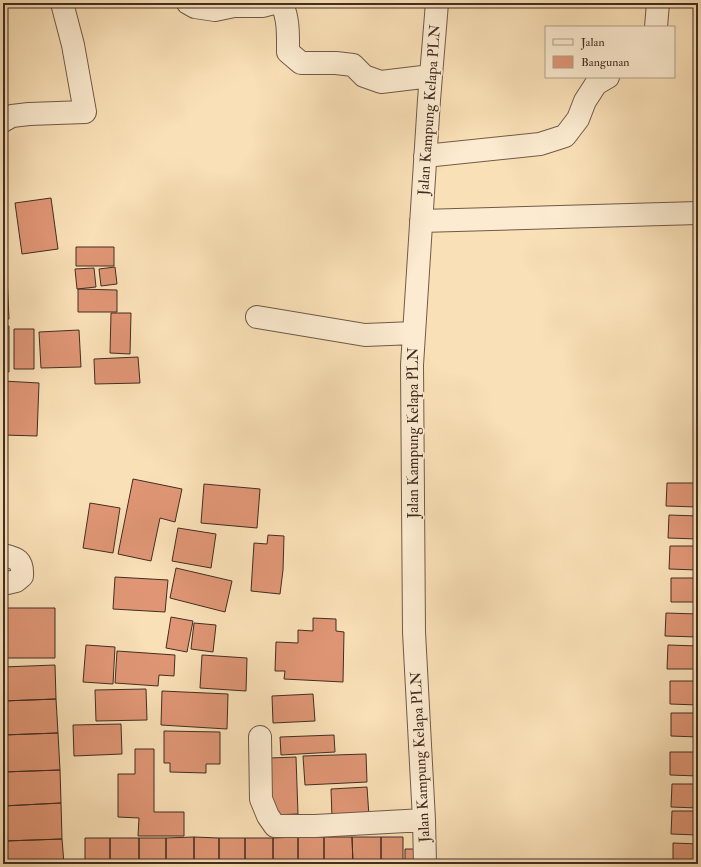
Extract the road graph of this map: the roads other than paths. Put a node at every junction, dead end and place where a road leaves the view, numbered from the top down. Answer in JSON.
{"nodes":[{"id":1,"x":62,"y":3,"type":"edge"},
{"id":2,"x":188,"y":3,"type":"edge"},
{"id":3,"x":274,"y":3,"type":"edge"},
{"id":4,"x":281,"y":3,"type":"edge"},
{"id":5,"x":437,"y":3,"type":"edge"},
{"id":6,"x":658,"y":3,"type":"edge"},
{"id":7,"x":656,"y":26,"type":"edge"},
{"id":8,"x":431,"y":76,"type":"junction"},
{"id":9,"x":606,"y":78,"type":"edge"},
{"id":10,"x":3,"y":122,"type":"edge"},
{"id":11,"x":425,"y":156,"type":"junction"},
{"id":12,"x":698,"y":213,"type":"edge"},
{"id":13,"x":421,"y":221,"type":"junction"},
{"id":14,"x":257,"y":317,"type":"dead end"},
{"id":15,"x":414,"y":333,"type":"junction"},
{"id":16,"x":3,"y":555,"type":"edge"},
{"id":17,"x":3,"y":584,"type":"edge"},
{"id":18,"x":260,"y":737,"type":"dead end"},
{"id":19,"x":424,"y":820,"type":"junction"},
{"id":20,"x":425,"y":864,"type":"edge"}],
"edges":[{"from":1,"to":10,"type":"street"},
{"from":2,"to":3,"type":"street"},
{"from":4,"to":8,"type":"street"},
{"from":5,"to":8,"type":"street","name":"Jalan Kampung Kelapa PLN"},
{"from":6,"to":7,"type":"street"},
{"from":8,"to":11,"type":"street","name":"Jalan Kampung Kelapa PLN"},
{"from":9,"to":11,"type":"street"},
{"from":11,"to":13,"type":"street","name":"Jalan Kampung Kelapa PLN"},
{"from":12,"to":13,"type":"street"},
{"from":13,"to":15,"type":"street","name":"Jalan Kampung Kelapa PLN"},
{"from":14,"to":15,"type":"street"},
{"from":15,"to":19,"type":"street","name":"Jalan Kampung Kelapa PLN"},
{"from":16,"to":17,"type":"street"},
{"from":18,"to":19,"type":"street"},
{"from":19,"to":20,"type":"street","name":"Jalan Kampung Kelapa PLN"}]}
